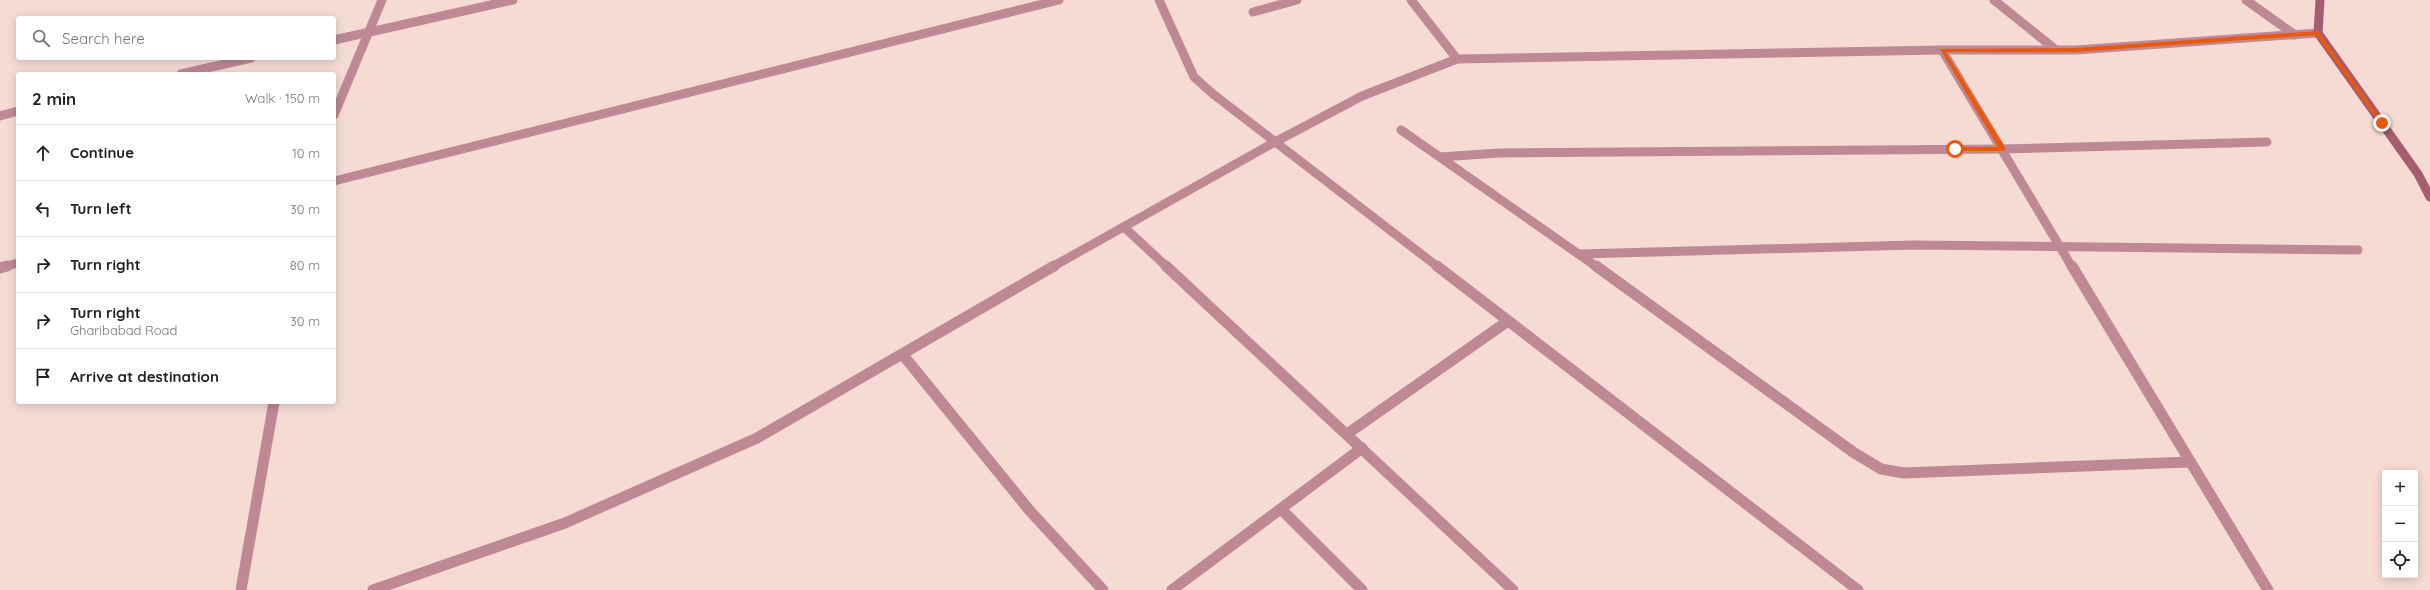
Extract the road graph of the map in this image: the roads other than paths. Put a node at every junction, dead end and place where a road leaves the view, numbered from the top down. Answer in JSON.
{"nodes":[{"id":1,"x":382,"y":0,"type":"edge"},
{"id":2,"x":512,"y":0,"type":"edge"},
{"id":3,"x":1059,"y":0,"type":"edge"},
{"id":4,"x":1159,"y":0,"type":"edge"},
{"id":5,"x":1297,"y":0,"type":"edge"},
{"id":6,"x":1411,"y":0,"type":"edge"},
{"id":7,"x":1994,"y":0,"type":"edge"},
{"id":8,"x":2246,"y":0,"type":"edge"},
{"id":9,"x":2320,"y":0,"type":"edge"},
{"id":10,"x":1253,"y":12,"type":"dead end"},
{"id":11,"x":369,"y":32,"type":"junction"},
{"id":12,"x":2318,"y":33,"type":"junction"},
{"id":13,"x":2295,"y":35,"type":"junction"},
{"id":14,"x":336,"y":40,"type":"edge"},
{"id":15,"x":1942,"y":50,"type":"junction"},
{"id":16,"x":2056,"y":50,"type":"junction"},
{"id":17,"x":1457,"y":59,"type":"junction"},
{"id":18,"x":242,"y":60,"type":"edge"},
{"id":19,"x":189,"y":72,"type":"edge"},
{"id":20,"x":336,"y":110,"type":"edge"},
{"id":21,"x":16,"y":112,"type":"edge"},
{"id":22,"x":0,"y":116,"type":"edge"},
{"id":23,"x":1401,"y":130,"type":"dead end"},
{"id":24,"x":1276,"y":142,"type":"junction"},
{"id":25,"x":2267,"y":142,"type":"dead end"},
{"id":26,"x":2003,"y":149,"type":"junction"},
{"id":27,"x":1440,"y":157,"type":"junction"},
{"id":28,"x":336,"y":181,"type":"edge"},
{"id":29,"x":2430,"y":197,"type":"edge"},
{"id":30,"x":1124,"y":227,"type":"junction"},
{"id":31,"x":2061,"y":246,"type":"junction"},
{"id":32,"x":2358,"y":250,"type":"dead end"},
{"id":33,"x":1580,"y":254,"type":"junction"},
{"id":34,"x":16,"y":264,"type":"edge"},
{"id":35,"x":0,"y":268,"type":"edge"},
{"id":36,"x":1508,"y":321,"type":"junction"},
{"id":37,"x":902,"y":355,"type":"junction"},
{"id":38,"x":274,"y":404,"type":"edge"},
{"id":39,"x":1347,"y":434,"type":"junction"},
{"id":40,"x":1362,"y":448,"type":"junction"},
{"id":41,"x":2189,"y":462,"type":"junction"},
{"id":42,"x":1281,"y":509,"type":"junction"},
{"id":43,"x":241,"y":590,"type":"edge"},
{"id":44,"x":373,"y":590,"type":"edge"},
{"id":45,"x":1103,"y":590,"type":"edge"},
{"id":46,"x":1172,"y":590,"type":"edge"},
{"id":47,"x":1362,"y":590,"type":"edge"},
{"id":48,"x":1513,"y":590,"type":"edge"},
{"id":49,"x":1858,"y":590,"type":"edge"},
{"id":50,"x":2268,"y":590,"type":"edge"}],
"edges":[{"from":1,"to":11,"type":"street"},
{"from":2,"to":11,"type":"street"},
{"from":3,"to":28,"type":"street"},
{"from":4,"to":24,"type":"street"},
{"from":5,"to":10,"type":"street"},
{"from":6,"to":17,"type":"street"},
{"from":7,"to":16,"type":"street"},
{"from":8,"to":13,"type":"street"},
{"from":9,"to":12,"type":"street"},
{"from":11,"to":14,"type":"street"},
{"from":11,"to":20,"type":"street"},
{"from":12,"to":13,"type":"street"},
{"from":12,"to":29,"type":"street"},
{"from":13,"to":16,"type":"street"},
{"from":15,"to":16,"type":"street"},
{"from":15,"to":17,"type":"street"},
{"from":15,"to":26,"type":"street"},
{"from":17,"to":24,"type":"street"},
{"from":18,"to":19,"type":"street"},
{"from":21,"to":22,"type":"street"},
{"from":23,"to":27,"type":"street"},
{"from":24,"to":30,"type":"street"},
{"from":24,"to":36,"type":"street"},
{"from":25,"to":26,"type":"street"},
{"from":26,"to":27,"type":"street"},
{"from":26,"to":31,"type":"street"},
{"from":27,"to":33,"type":"street"},
{"from":30,"to":37,"type":"street"},
{"from":30,"to":39,"type":"street"},
{"from":31,"to":32,"type":"street"},
{"from":31,"to":33,"type":"street"},
{"from":31,"to":41,"type":"street"},
{"from":33,"to":41,"type":"street"},
{"from":34,"to":35,"type":"street"},
{"from":36,"to":39,"type":"street"},
{"from":36,"to":49,"type":"street"},
{"from":37,"to":44,"type":"street"},
{"from":37,"to":45,"type":"street"},
{"from":38,"to":43,"type":"street"},
{"from":39,"to":40,"type":"street"},
{"from":40,"to":42,"type":"street"},
{"from":40,"to":48,"type":"street"},
{"from":41,"to":50,"type":"street"},
{"from":42,"to":46,"type":"street"},
{"from":42,"to":47,"type":"street"}]}
